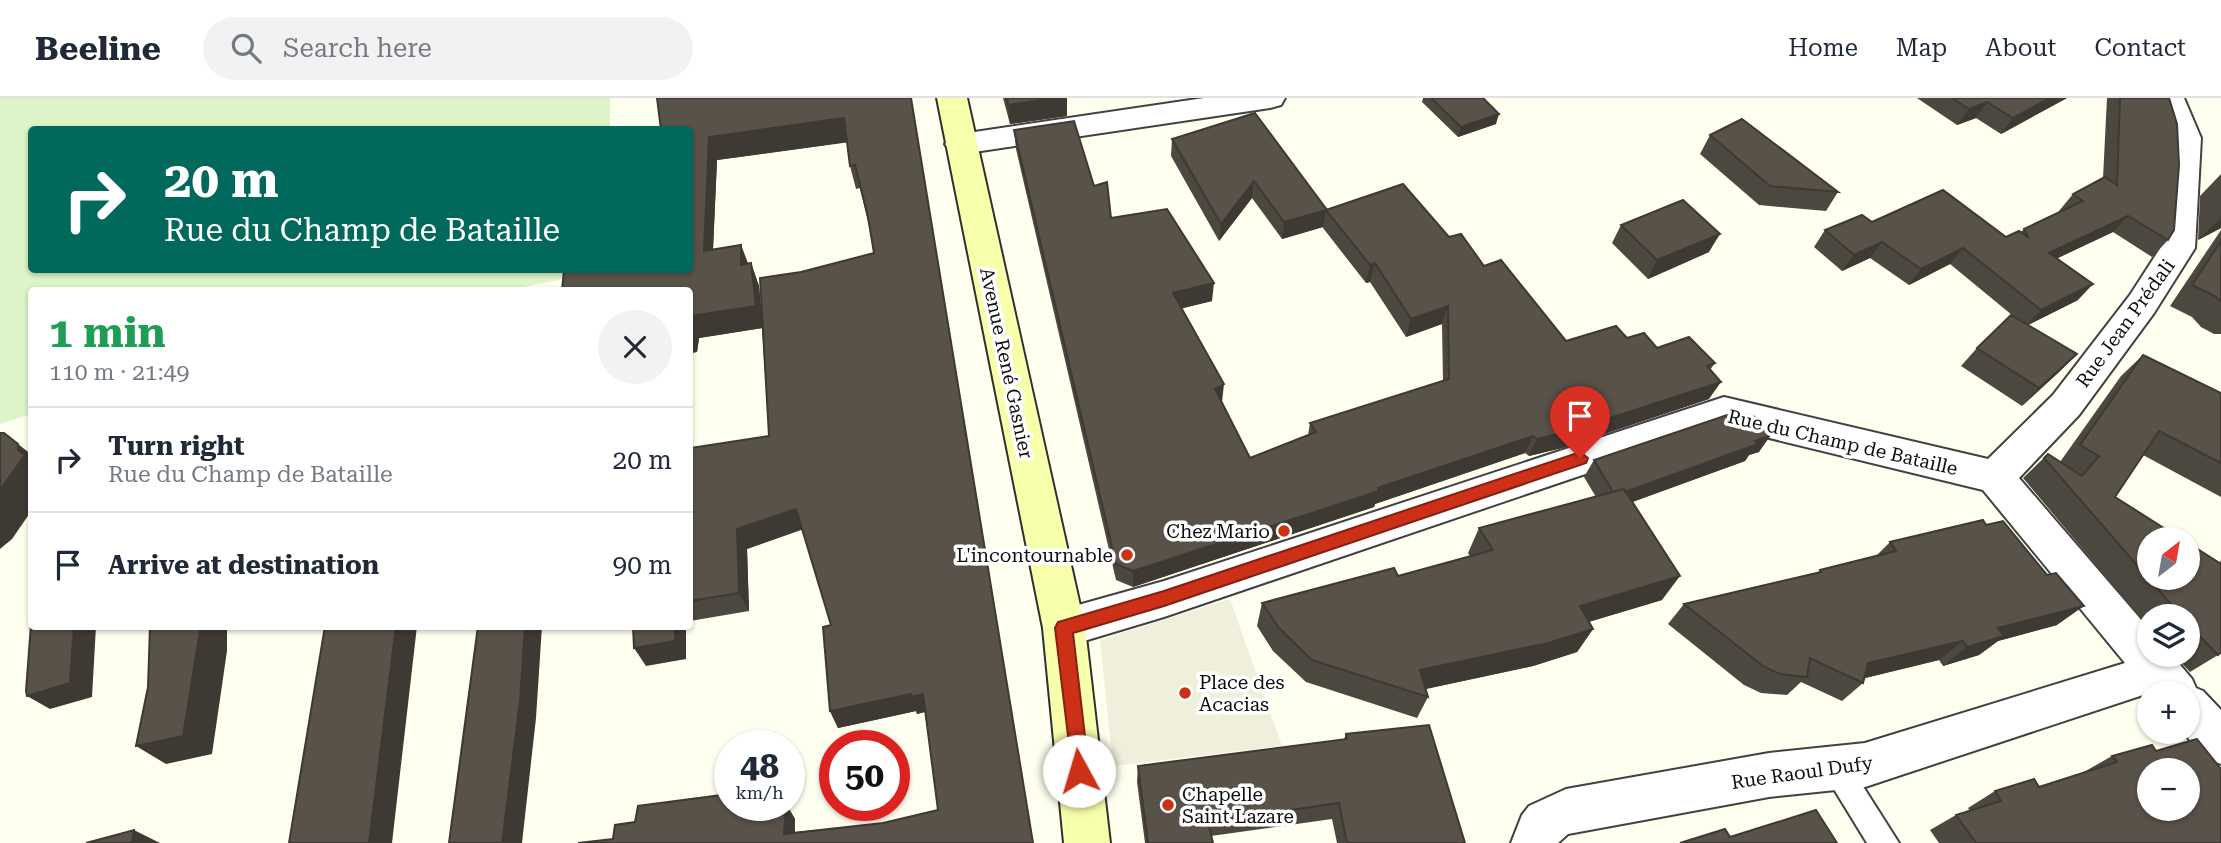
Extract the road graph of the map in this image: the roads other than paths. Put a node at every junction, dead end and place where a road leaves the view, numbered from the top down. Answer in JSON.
{"nodes":[{"id":1,"x":952,"y":98,"type":"edge"},
{"id":2,"x":1270,"y":98,"type":"edge"},
{"id":3,"x":2169,"y":98,"type":"edge"},
{"id":4,"x":961,"y":144,"type":"junction"},
{"id":5,"x":1995,"y":477,"type":"junction"},
{"id":6,"x":1064,"y":628,"type":"junction"},
{"id":7,"x":2137,"y":681,"type":"edge"},
{"id":8,"x":2165,"y":681,"type":"edge"},
{"id":9,"x":2200,"y":719,"type":"edge"},
{"id":10,"x":2221,"y":743,"type":"edge"},
{"id":11,"x":1835,"y":768,"type":"junction"},
{"id":12,"x":1087,"y":843,"type":"edge"},
{"id":13,"x":1534,"y":843,"type":"edge"},
{"id":14,"x":1884,"y":843,"type":"edge"}],
"edges":[{"from":1,"to":4,"type":"main road","name":"Avenue René Gasnier"},
{"from":2,"to":4,"type":"street"},
{"from":3,"to":5,"type":"street","name":"Rue Jean Prédali"},
{"from":4,"to":6,"type":"main road","name":"Avenue René Gasnier"},
{"from":5,"to":6,"type":"street","name":"Rue du Champ de Bataille"},
{"from":5,"to":8,"type":"street"},
{"from":6,"to":12,"type":"main road","name":"Avenue René Gasnier"},
{"from":7,"to":11,"type":"street","name":"Rue Raoul Dufy"},
{"from":9,"to":10,"type":"street"},
{"from":11,"to":13,"type":"street","name":"Rue Raoul Dufy"},
{"from":11,"to":14,"type":"lane"}]}
